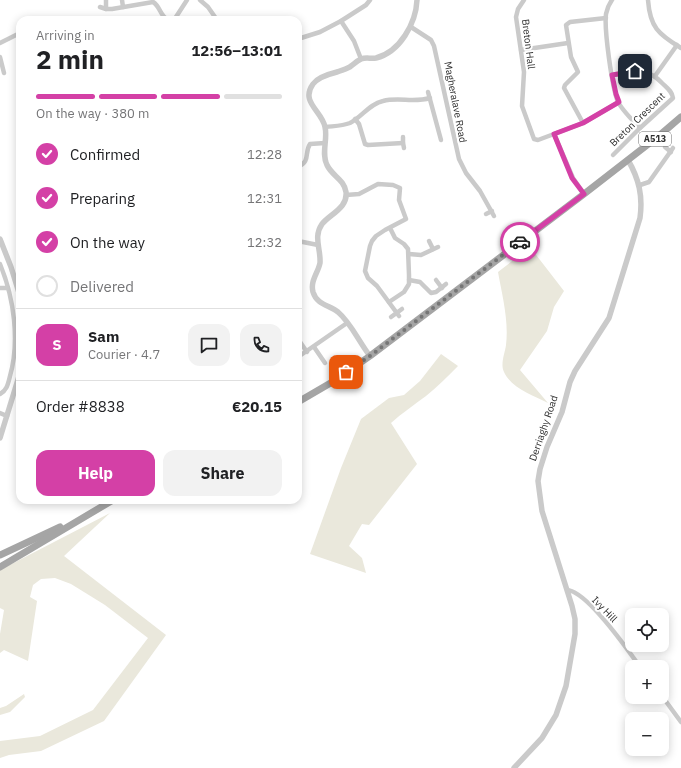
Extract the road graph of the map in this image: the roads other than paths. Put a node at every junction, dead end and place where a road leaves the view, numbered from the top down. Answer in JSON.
{"nodes":[{"id":1,"x":106,"y":0,"type":"edge"},
{"id":2,"x":122,"y":0,"type":"edge"},
{"id":3,"x":187,"y":0,"type":"edge"},
{"id":4,"x":200,"y":0,"type":"edge"},
{"id":5,"x":370,"y":0,"type":"edge"},
{"id":6,"x":417,"y":0,"type":"edge"},
{"id":7,"x":524,"y":0,"type":"edge"},
{"id":8,"x":612,"y":0,"type":"edge"},
{"id":9,"x":648,"y":0,"type":"edge"},
{"id":10,"x":100,"y":7,"type":"dead end"},
{"id":11,"x":123,"y":7,"type":"junction"},
{"id":12,"x":106,"y":9,"type":"junction"},
{"id":13,"x":163,"y":16,"type":"edge"},
{"id":14,"x":177,"y":16,"type":"edge"},
{"id":15,"x":213,"y":16,"type":"edge"},
{"id":16,"x":606,"y":18,"type":"junction"},
{"id":17,"x":341,"y":21,"type":"junction"},
{"id":18,"x":410,"y":27,"type":"junction"},
{"id":19,"x":16,"y":36,"type":"edge"},
{"id":20,"x":302,"y":38,"type":"edge"},
{"id":21,"x":0,"y":43,"type":"edge"},
{"id":22,"x":568,"y":43,"type":"junction"},
{"id":23,"x":679,"y":47,"type":"edge"},
{"id":24,"x":521,"y":50,"type":"junction"},
{"id":25,"x":0,"y":57,"type":"edge"},
{"id":26,"x":361,"y":59,"type":"junction"},
{"id":27,"x":4,"y":73,"type":"dead end"},
{"id":28,"x":612,"y":75,"type":"junction"},
{"id":29,"x":655,"y":76,"type":"junction"},
{"id":30,"x":428,"y":92,"type":"dead end"},
{"id":31,"x":430,"y":98,"type":"junction"},
{"id":32,"x":619,"y":102,"type":"junction"},
{"id":33,"x":681,"y":116,"type":"edge"},
{"id":34,"x":355,"y":119,"type":"junction"},
{"id":35,"x":583,"y":123,"type":"junction"},
{"id":36,"x":326,"y":127,"type":"junction"},
{"id":37,"x":640,"y":128,"type":"junction"},
{"id":38,"x":554,"y":134,"type":"junction"},
{"id":39,"x":404,"y":137,"type":"dead end"},
{"id":40,"x":441,"y":140,"type":"dead end"},
{"id":41,"x":325,"y":143,"type":"junction"},
{"id":42,"x":402,"y":143,"type":"junction"},
{"id":43,"x":665,"y":147,"type":"dead end"},
{"id":44,"x":404,"y":148,"type":"dead end"},
{"id":45,"x":613,"y":153,"type":"dead end"},
{"id":46,"x":628,"y":160,"type":"junction"},
{"id":47,"x":302,"y":165,"type":"edge"},
{"id":48,"x":640,"y":185,"type":"junction"},
{"id":49,"x":584,"y":194,"type":"junction"},
{"id":50,"x":346,"y":195,"type":"junction"},
{"id":51,"x":486,"y":214,"type":"dead end"},
{"id":52,"x":390,"y":228,"type":"junction"},
{"id":53,"x":0,"y":239,"type":"edge"},
{"id":54,"x":429,"y":241,"type":"dead end"},
{"id":55,"x":302,"y":242,"type":"edge"},
{"id":56,"x":318,"y":245,"type":"junction"},
{"id":57,"x":438,"y":247,"type":"dead end"},
{"id":58,"x":432,"y":250,"type":"junction"},
{"id":59,"x":409,"y":254,"type":"junction"},
{"id":60,"x":0,"y":264,"type":"edge"},
{"id":61,"x":409,"y":280,"type":"junction"},
{"id":62,"x":436,"y":280,"type":"dead end"},
{"id":63,"x":16,"y":283,"type":"edge"},
{"id":64,"x":0,"y":288,"type":"edge"},
{"id":65,"x":8,"y":288,"type":"junction"},
{"id":66,"x":389,"y":302,"type":"junction"},
{"id":67,"x":402,"y":309,"type":"dead end"},
{"id":68,"x":398,"y":314,"type":"junction"},
{"id":69,"x":391,"y":317,"type":"dead end"},
{"id":70,"x":347,"y":323,"type":"junction"},
{"id":71,"x":302,"y":345,"type":"edge"},
{"id":72,"x":314,"y":347,"type":"junction"},
{"id":73,"x":307,"y":352,"type":"junction"},
{"id":74,"x":302,"y":355,"type":"edge"},
{"id":75,"x":370,"y":356,"type":"junction"},
{"id":76,"x":325,"y":363,"type":"dead end"},
{"id":77,"x":16,"y":386,"type":"edge"},
{"id":78,"x":0,"y":394,"type":"edge"},
{"id":79,"x":302,"y":400,"type":"edge"},
{"id":80,"x":0,"y":414,"type":"edge"},
{"id":81,"x":7,"y":416,"type":"junction"},
{"id":82,"x":0,"y":438,"type":"edge"},
{"id":83,"x":106,"y":504,"type":"edge"},
{"id":84,"x":81,"y":518,"type":"junction"},
{"id":85,"x":26,"y":552,"type":"junction"},
{"id":86,"x":0,"y":555,"type":"edge"},
{"id":87,"x":0,"y":562,"type":"edge"},
{"id":88,"x":0,"y":567,"type":"edge"},
{"id":89,"x":567,"y":590,"type":"junction"},
{"id":90,"x":635,"y":660,"type":"edge"},
{"id":91,"x":668,"y":704,"type":"edge"},
{"id":92,"x":681,"y":722,"type":"edge"},
{"id":93,"x":514,"y":768,"type":"edge"}],
"edges":[{"from":1,"to":12,"type":"street"},
{"from":2,"to":11,"type":"street"},
{"from":3,"to":14,"type":"street"},
{"from":4,"to":15,"type":"street"},
{"from":5,"to":17,"type":"street"},
{"from":6,"to":18,"type":"street"},
{"from":7,"to":24,"type":"street","name":"Breton Hall"},
{"from":8,"to":16,"type":"street"},
{"from":9,"to":23,"type":"street"},
{"from":10,"to":12,"type":"street"},
{"from":11,"to":12,"type":"street"},
{"from":11,"to":13,"type":"street"},
{"from":16,"to":22,"type":"street"},
{"from":16,"to":28,"type":"street"},
{"from":17,"to":20,"type":"street"},
{"from":17,"to":26,"type":"street"},
{"from":18,"to":26,"type":"street"},
{"from":18,"to":51,"type":"street","name":"Magheralave Road"},
{"from":19,"to":21,"type":"street"},
{"from":22,"to":24,"type":"street"},
{"from":22,"to":35,"type":"street"},
{"from":23,"to":29,"type":"street"},
{"from":24,"to":38,"type":"street","name":"Breton Hall"},
{"from":25,"to":27,"type":"street"},
{"from":26,"to":36,"type":"street"},
{"from":28,"to":29,"type":"street","name":"Breton Crescent"},
{"from":28,"to":32,"type":"street"},
{"from":29,"to":37,"type":"street","name":"Breton Crescent"},
{"from":30,"to":31,"type":"street"},
{"from":31,"to":34,"type":"street"},
{"from":31,"to":40,"type":"street"},
{"from":32,"to":35,"type":"street","name":"Breton Hall"},
{"from":32,"to":37,"type":"street"},
{"from":33,"to":46,"type":"main road","number":"A513"},
{"from":34,"to":36,"type":"street"},
{"from":34,"to":42,"type":"street"},
{"from":35,"to":38,"type":"street","name":"Breton Hall"},
{"from":36,"to":41,"type":"street"},
{"from":37,"to":45,"type":"street","name":"Breton Crescent"},
{"from":38,"to":49,"type":"street"},
{"from":39,"to":42,"type":"street"},
{"from":41,"to":47,"type":"street"},
{"from":41,"to":50,"type":"street"},
{"from":42,"to":44,"type":"street"},
{"from":43,"to":48,"type":"street"},
{"from":46,"to":48,"type":"street","name":"Derriaghy Road"},
{"from":46,"to":49,"type":"main road","number":"A513"},
{"from":48,"to":89,"type":"street","name":"Derriaghy Road"},
{"from":49,"to":75,"type":"main road","number":"A513"},
{"from":50,"to":52,"type":"street"},
{"from":50,"to":56,"type":"street"},
{"from":52,"to":59,"type":"street"},
{"from":52,"to":66,"type":"street"},
{"from":53,"to":63,"type":"street"},
{"from":54,"to":58,"type":"street"},
{"from":55,"to":56,"type":"street"},
{"from":56,"to":70,"type":"street"},
{"from":57,"to":58,"type":"street"},
{"from":58,"to":59,"type":"street"},
{"from":59,"to":61,"type":"street"},
{"from":60,"to":65,"type":"street"},
{"from":61,"to":62,"type":"street"},
{"from":61,"to":66,"type":"street"},
{"from":64,"to":65,"type":"street"},
{"from":65,"to":78,"type":"street"},
{"from":66,"to":68,"type":"street"},
{"from":67,"to":68,"type":"street"},
{"from":68,"to":69,"type":"street"},
{"from":70,"to":72,"type":"street"},
{"from":70,"to":75,"type":"street"},
{"from":71,"to":73,"type":"street"},
{"from":72,"to":73,"type":"street"},
{"from":72,"to":76,"type":"street"},
{"from":73,"to":74,"type":"street"},
{"from":75,"to":79,"type":"main road","number":"A513"},
{"from":77,"to":81,"type":"street"},
{"from":80,"to":81,"type":"street"},
{"from":81,"to":82,"type":"street"},
{"from":83,"to":84,"type":"main road"},
{"from":84,"to":85,"type":"main road"},
{"from":84,"to":86,"type":"main road"},
{"from":85,"to":87,"type":"main road"},
{"from":85,"to":88,"type":"main road"},
{"from":89,"to":90,"type":"street","name":"Ivy Hill"},
{"from":89,"to":93,"type":"street","name":"Derriaghy Road"},
{"from":91,"to":92,"type":"street"}]}
